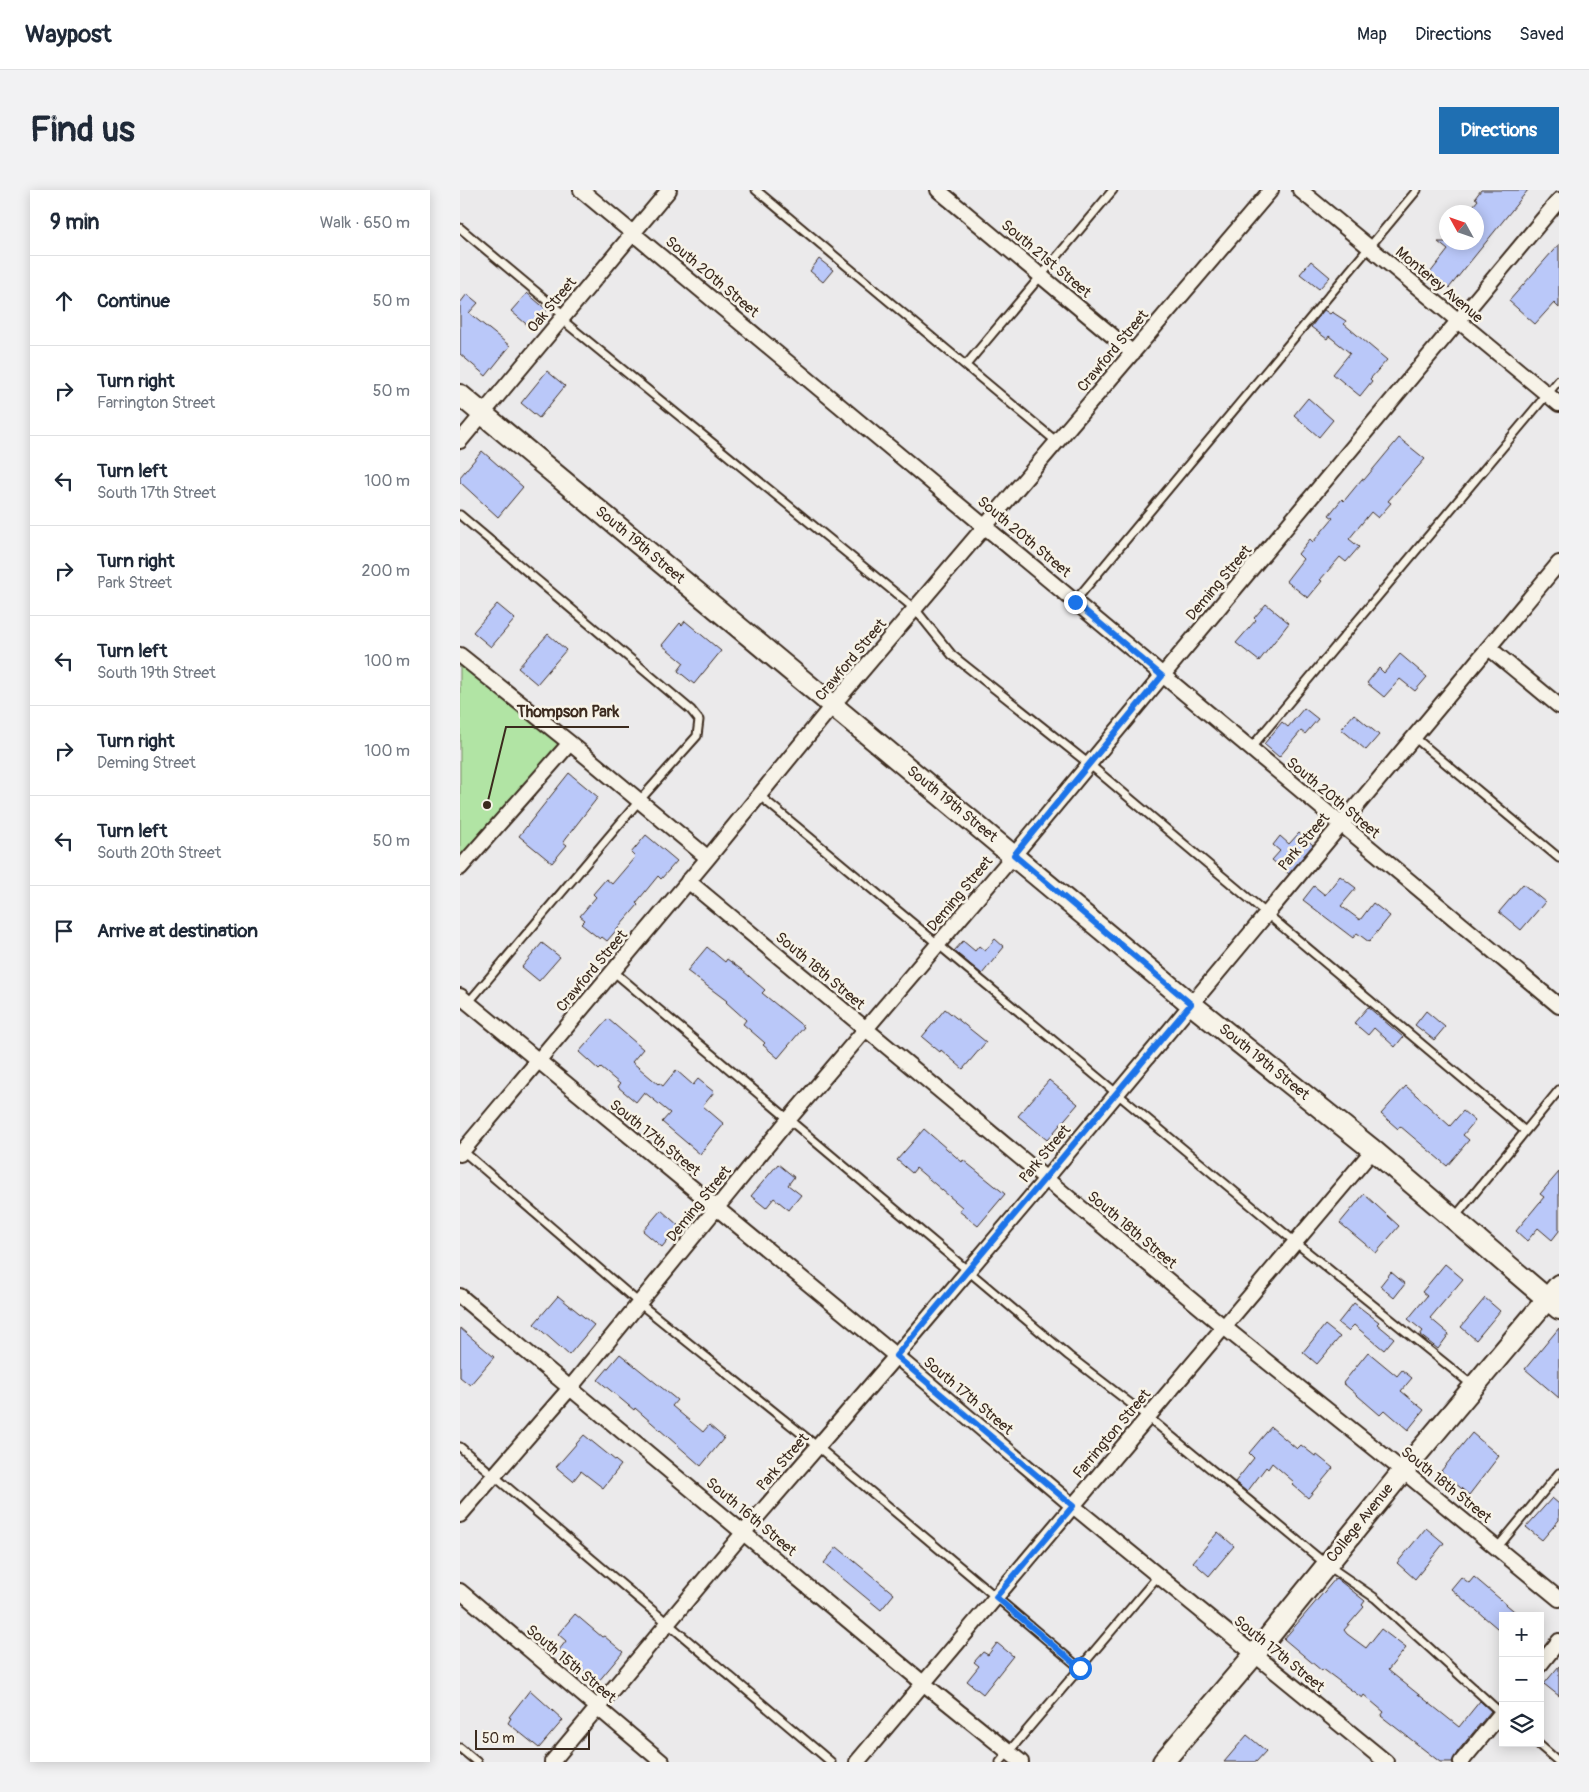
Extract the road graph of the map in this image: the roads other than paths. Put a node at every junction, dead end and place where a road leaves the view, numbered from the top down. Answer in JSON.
{"nodes":[{"id":1,"x":581,"y":190,"type":"edge"},
{"id":2,"x":669,"y":190,"type":"edge"},
{"id":3,"x":756,"y":190,"type":"edge"},
{"id":4,"x":938,"y":190,"type":"edge"},
{"id":5,"x":1113,"y":190,"type":"edge"},
{"id":6,"x":1271,"y":190,"type":"edge"},
{"id":7,"x":1300,"y":190,"type":"edge"},
{"id":8,"x":1418,"y":190,"type":"edge"},
{"id":9,"x":1559,"y":200,"type":"edge"},
{"id":10,"x":460,"y":228,"type":"edge"},
{"id":11,"x":633,"y":233,"type":"junction"},
{"id":12,"x":1369,"y":248,"type":"junction"},
{"id":13,"x":1041,"y":276,"type":"junction"},
{"id":14,"x":563,"y":317,"type":"junction"},
{"id":15,"x":1458,"y":322,"type":"junction"},
{"id":16,"x":1133,"y":353,"type":"junction"},
{"id":17,"x":966,"y":365,"type":"junction"},
{"id":18,"x":1559,"y":380,"type":"edge"},
{"id":19,"x":1547,"y":394,"type":"junction"},
{"id":20,"x":460,"y":395,"type":"edge"},
{"id":21,"x":1559,"y":404,"type":"edge"},
{"id":22,"x":482,"y":414,"type":"junction"},
{"id":23,"x":460,"y":441,"type":"edge"},
{"id":24,"x":1057,"y":442,"type":"junction"},
{"id":25,"x":460,"y":515,"type":"edge"},
{"id":26,"x":986,"y":525,"type":"junction"},
{"id":27,"x":1559,"y":563,"type":"edge"},
{"id":28,"x":1075,"y":602,"type":"junction"},
{"id":29,"x":915,"y":608,"type":"junction"},
{"id":30,"x":1489,"y":648,"type":"junction"},
{"id":31,"x":460,"y":655,"type":"edge"},
{"id":32,"x":1162,"y":676,"type":"junction"},
{"id":33,"x":832,"y":706,"type":"junction"},
{"id":34,"x":1559,"y":706,"type":"edge"},
{"id":35,"x":1414,"y":737,"type":"junction"},
{"id":36,"x":570,"y":743,"type":"junction"},
{"id":37,"x":1249,"y":749,"type":"junction"},
{"id":38,"x":1089,"y":764,"type":"junction"},
{"id":39,"x":759,"y":796,"type":"junction"},
{"id":40,"x":639,"y":800,"type":"junction"},
{"id":41,"x":1340,"y":825,"type":"junction"},
{"id":42,"x":1014,"y":855,"type":"junction"},
{"id":43,"x":708,"y":858,"type":"junction"},
{"id":44,"x":1559,"y":858,"type":"edge"},
{"id":45,"x":460,"y":868,"type":"edge"},
{"id":46,"x":688,"y":881,"type":"junction"},
{"id":47,"x":1266,"y":913,"type":"junction"},
{"id":48,"x":938,"y":944,"type":"junction"},
{"id":49,"x":613,"y":971,"type":"junction"},
{"id":50,"x":464,"y":1000,"type":"edge"},
{"id":51,"x":1191,"y":1004,"type":"junction"},
{"id":52,"x":1559,"y":1006,"type":"edge"},
{"id":53,"x":866,"y":1030,"type":"junction"},
{"id":54,"x":537,"y":1061,"type":"junction"},
{"id":55,"x":1559,"y":1090,"type":"edge"},
{"id":56,"x":1117,"y":1093,"type":"junction"},
{"id":57,"x":789,"y":1119,"type":"junction"},
{"id":58,"x":1525,"y":1131,"type":"junction"},
{"id":59,"x":1372,"y":1150,"type":"junction"},
{"id":60,"x":461,"y":1152,"type":"edge"},
{"id":61,"x":1045,"y":1180,"type":"junction"},
{"id":62,"x":716,"y":1209,"type":"junction"},
{"id":63,"x":1453,"y":1219,"type":"junction"},
{"id":64,"x":1295,"y":1242,"type":"junction"},
{"id":65,"x":969,"y":1270,"type":"junction"},
{"id":66,"x":460,"y":1296,"type":"edge"},
{"id":67,"x":1555,"y":1298,"type":"edge"},
{"id":68,"x":639,"y":1303,"type":"junction"},
{"id":69,"x":1224,"y":1327,"type":"junction"},
{"id":70,"x":896,"y":1356,"type":"junction"},
{"id":71,"x":1474,"y":1386,"type":"junction"},
{"id":72,"x":570,"y":1388,"type":"junction"},
{"id":73,"x":1148,"y":1416,"type":"junction"},
{"id":74,"x":460,"y":1446,"type":"edge"},
{"id":75,"x":818,"y":1447,"type":"junction"},
{"id":76,"x":1403,"y":1471,"type":"junction"},
{"id":77,"x":1559,"y":1473,"type":"edge"},
{"id":78,"x":494,"y":1475,"type":"junction"},
{"id":79,"x":1073,"y":1506,"type":"junction"},
{"id":80,"x":460,"y":1515,"type":"edge"},
{"id":81,"x":744,"y":1532,"type":"junction"},
{"id":82,"x":1497,"y":1548,"type":"junction"},
{"id":83,"x":1327,"y":1565,"type":"junction"},
{"id":84,"x":1158,"y":1576,"type":"junction"},
{"id":85,"x":460,"y":1590,"type":"edge"},
{"id":86,"x":996,"y":1597,"type":"junction"},
{"id":87,"x":1559,"y":1599,"type":"edge"},
{"id":88,"x":668,"y":1623,"type":"junction"},
{"id":89,"x":1559,"y":1641,"type":"edge"},
{"id":90,"x":1254,"y":1655,"type":"junction"},
{"id":91,"x":1544,"y":1659,"type":"edge"},
{"id":92,"x":1080,"y":1668,"type":"junction"},
{"id":93,"x":923,"y":1683,"type":"junction"},
{"id":94,"x":597,"y":1708,"type":"junction"},
{"id":95,"x":1499,"y":1710,"type":"edge"},
{"id":96,"x":1499,"y":1717,"type":"edge"},
{"id":97,"x":1542,"y":1747,"type":"edge"},
{"id":98,"x":460,"y":1748,"type":"edge"},
{"id":99,"x":1004,"y":1757,"type":"edge"},
{"id":100,"x":477,"y":1762,"type":"edge"},
{"id":101,"x":552,"y":1762,"type":"edge"},
{"id":102,"x":662,"y":1762,"type":"edge"},
{"id":103,"x":831,"y":1762,"type":"edge"},
{"id":104,"x":857,"y":1762,"type":"edge"},
{"id":105,"x":1021,"y":1762,"type":"edge"},
{"id":106,"x":1163,"y":1762,"type":"edge"},
{"id":107,"x":1386,"y":1762,"type":"edge"},
{"id":108,"x":1462,"y":1762,"type":"edge"},
{"id":109,"x":1559,"y":1762,"type":"edge"}],
"edges":[{"from":1,"to":11,"type":"street","name":"South 20th Street"},
{"from":2,"to":11,"type":"street","name":"Oak Street"},
{"from":3,"to":17,"type":"lane"},
{"from":4,"to":13,"type":"street","name":"South 21st Street"},
{"from":5,"to":13,"type":"lane"},
{"from":6,"to":16,"type":"street","name":"Crawford Street"},
{"from":7,"to":12,"type":"street","name":"Monterey Avenue"},
{"from":8,"to":12,"type":"lane"},
{"from":9,"to":15,"type":"street","name":"Deming Street"},
{"from":10,"to":14,"type":"lane"},
{"from":11,"to":14,"type":"street","name":"Oak Street"},
{"from":11,"to":26,"type":"street","name":"South 20th Street"},
{"from":12,"to":15,"type":"street","name":"Monterey Avenue"},
{"from":12,"to":28,"type":"lane"},
{"from":13,"to":16,"type":"street","name":"South 21st Street"},
{"from":13,"to":17,"type":"lane"},
{"from":14,"to":22,"type":"street","name":"Oak Street"},
{"from":14,"to":29,"type":"lane"},
{"from":15,"to":19,"type":"street","name":"Monterey Avenue"},
{"from":15,"to":32,"type":"street","name":"Deming Street"},
{"from":16,"to":24,"type":"street","name":"Crawford Street"},
{"from":17,"to":24,"type":"lane"},
{"from":18,"to":19,"type":"lane"},
{"from":19,"to":21,"type":"street","name":"Monterey Avenue"},
{"from":19,"to":37,"type":"lane"},
{"from":20,"to":22,"type":"street","name":"South 19th Street"},
{"from":22,"to":23,"type":"street","name":"Oak Street"},
{"from":22,"to":33,"type":"street","name":"South 19th Street"},
{"from":24,"to":26,"type":"street","name":"Crawford Street"},
{"from":25,"to":40,"type":"lane"},
{"from":26,"to":28,"type":"street","name":"South 20th Street"},
{"from":26,"to":29,"type":"street","name":"Crawford Street"},
{"from":27,"to":30,"type":"street","name":"Park Street"},
{"from":28,"to":32,"type":"street","name":"South 20th Street"},
{"from":29,"to":33,"type":"street","name":"Crawford Street"},
{"from":29,"to":38,"type":"lane"},
{"from":30,"to":34,"type":"street"},
{"from":30,"to":35,"type":"street","name":"Park Street"},
{"from":31,"to":36,"type":"street"},
{"from":32,"to":37,"type":"street","name":"South 20th Street"},
{"from":32,"to":38,"type":"street","name":"Deming Street"},
{"from":33,"to":39,"type":"street","name":"Crawford Street"},
{"from":33,"to":42,"type":"street","name":"South 19th Street"},
{"from":35,"to":41,"type":"street","name":"Park Street"},
{"from":35,"to":44,"type":"lane"},
{"from":36,"to":40,"type":"street"},
{"from":36,"to":45,"type":"street"},
{"from":37,"to":41,"type":"street","name":"South 20th Street"},
{"from":38,"to":42,"type":"street","name":"Deming Street"},
{"from":38,"to":47,"type":"lane"},
{"from":39,"to":43,"type":"street","name":"Crawford Street"},
{"from":39,"to":48,"type":"lane"},
{"from":40,"to":43,"type":"street"},
{"from":40,"to":50,"type":"lane"},
{"from":41,"to":47,"type":"street","name":"Park Street"},
{"from":41,"to":52,"type":"street","name":"South 20th Street"},
{"from":42,"to":48,"type":"street","name":"Deming Street"},
{"from":42,"to":51,"type":"street","name":"South 19th Street"},
{"from":43,"to":46,"type":"street","name":"Crawford Street"},
{"from":46,"to":49,"type":"street","name":"Crawford Street"},
{"from":46,"to":53,"type":"street","name":"South 18th Street"},
{"from":47,"to":51,"type":"street","name":"Park Street"},
{"from":47,"to":58,"type":"lane"},
{"from":48,"to":53,"type":"street","name":"Deming Street"},
{"from":48,"to":56,"type":"lane"},
{"from":49,"to":54,"type":"street","name":"Crawford Street"},
{"from":49,"to":57,"type":"lane"},
{"from":50,"to":54,"type":"street","name":"South 17th Street"},
{"from":51,"to":56,"type":"street","name":"Park Street"},
{"from":51,"to":59,"type":"street","name":"South 19th Street"},
{"from":53,"to":57,"type":"street","name":"Deming Street"},
{"from":53,"to":61,"type":"street","name":"South 18th Street"},
{"from":54,"to":60,"type":"street","name":"Crawford Street"},
{"from":54,"to":62,"type":"street","name":"South 17th Street"},
{"from":55,"to":58,"type":"lane"},
{"from":56,"to":61,"type":"street","name":"Park Street"},
{"from":56,"to":64,"type":"lane"},
{"from":57,"to":62,"type":"street","name":"Deming Street"},
{"from":57,"to":65,"type":"lane"},
{"from":58,"to":63,"type":"lane"},
{"from":59,"to":63,"type":"street","name":"South 19th Street"},
{"from":59,"to":64,"type":"street","name":"Farrington Street"},
{"from":60,"to":68,"type":"lane"},
{"from":61,"to":65,"type":"street","name":"Park Street"},
{"from":61,"to":69,"type":"street","name":"South 18th Street"},
{"from":62,"to":68,"type":"street","name":"Deming Street"},
{"from":62,"to":70,"type":"street","name":"South 17th Street"},
{"from":63,"to":67,"type":"street","name":"South 19th Street"},
{"from":64,"to":69,"type":"street","name":"Farrington Street"},
{"from":64,"to":71,"type":"lane"},
{"from":65,"to":70,"type":"street","name":"Park Street"},
{"from":65,"to":73,"type":"lane"},
{"from":66,"to":72,"type":"street","name":"South 16th Street"},
{"from":67,"to":71,"type":"street","name":"College Avenue"},
{"from":68,"to":72,"type":"street","name":"Deming Street"},
{"from":68,"to":75,"type":"lane"},
{"from":69,"to":73,"type":"street","name":"Farrington Street"},
{"from":69,"to":76,"type":"street","name":"South 18th Street"},
{"from":70,"to":75,"type":"street","name":"Park Street"},
{"from":70,"to":79,"type":"street","name":"South 17th Street"},
{"from":71,"to":76,"type":"street","name":"College Avenue"},
{"from":72,"to":78,"type":"street","name":"Deming Street"},
{"from":72,"to":81,"type":"street","name":"South 16th Street"},
{"from":73,"to":79,"type":"street","name":"Farrington Street"},
{"from":73,"to":83,"type":"lane"},
{"from":74,"to":78,"type":"lane"},
{"from":75,"to":81,"type":"street","name":"Park Street"},
{"from":75,"to":86,"type":"lane"},
{"from":76,"to":82,"type":"street","name":"South 18th Street"},
{"from":76,"to":83,"type":"street","name":"College Avenue"},
{"from":77,"to":82,"type":"lane"},
{"from":78,"to":80,"type":"street","name":"Deming Street"},
{"from":78,"to":88,"type":"lane"},
{"from":79,"to":84,"type":"street","name":"South 17th Street"},
{"from":79,"to":86,"type":"street","name":"Farrington Street"},
{"from":81,"to":88,"type":"street","name":"Park Street"},
{"from":81,"to":93,"type":"street","name":"South 16th Street"},
{"from":82,"to":87,"type":"street","name":"South 18th Street"},
{"from":83,"to":90,"type":"street","name":"College Avenue"},
{"from":83,"to":95,"type":"lane"},
{"from":84,"to":90,"type":"street","name":"South 17th Street"},
{"from":84,"to":92,"type":"lane"},
{"from":85,"to":94,"type":"street","name":"South 15th Street"},
{"from":86,"to":92,"type":"lane"},
{"from":86,"to":93,"type":"street","name":"Farrington Street"},
{"from":88,"to":94,"type":"street","name":"Park Street"},
{"from":88,"to":103,"type":"lane"},
{"from":89,"to":91,"type":"street"},
{"from":90,"to":106,"type":"street","name":"College Avenue"},
{"from":90,"to":107,"type":"street","name":"South 17th Street"},
{"from":92,"to":99,"type":"lane"},
{"from":93,"to":99,"type":"street","name":"South 16th Street"},
{"from":93,"to":104,"type":"street","name":"Farrington Street"},
{"from":94,"to":101,"type":"street","name":"Park Street"},
{"from":94,"to":102,"type":"street","name":"South 15th Street"},
{"from":96,"to":108,"type":"street"},
{"from":97,"to":109,"type":"lane"},
{"from":98,"to":100,"type":"lane"},
{"from":99,"to":105,"type":"street","name":"South 16th Street"}]}
